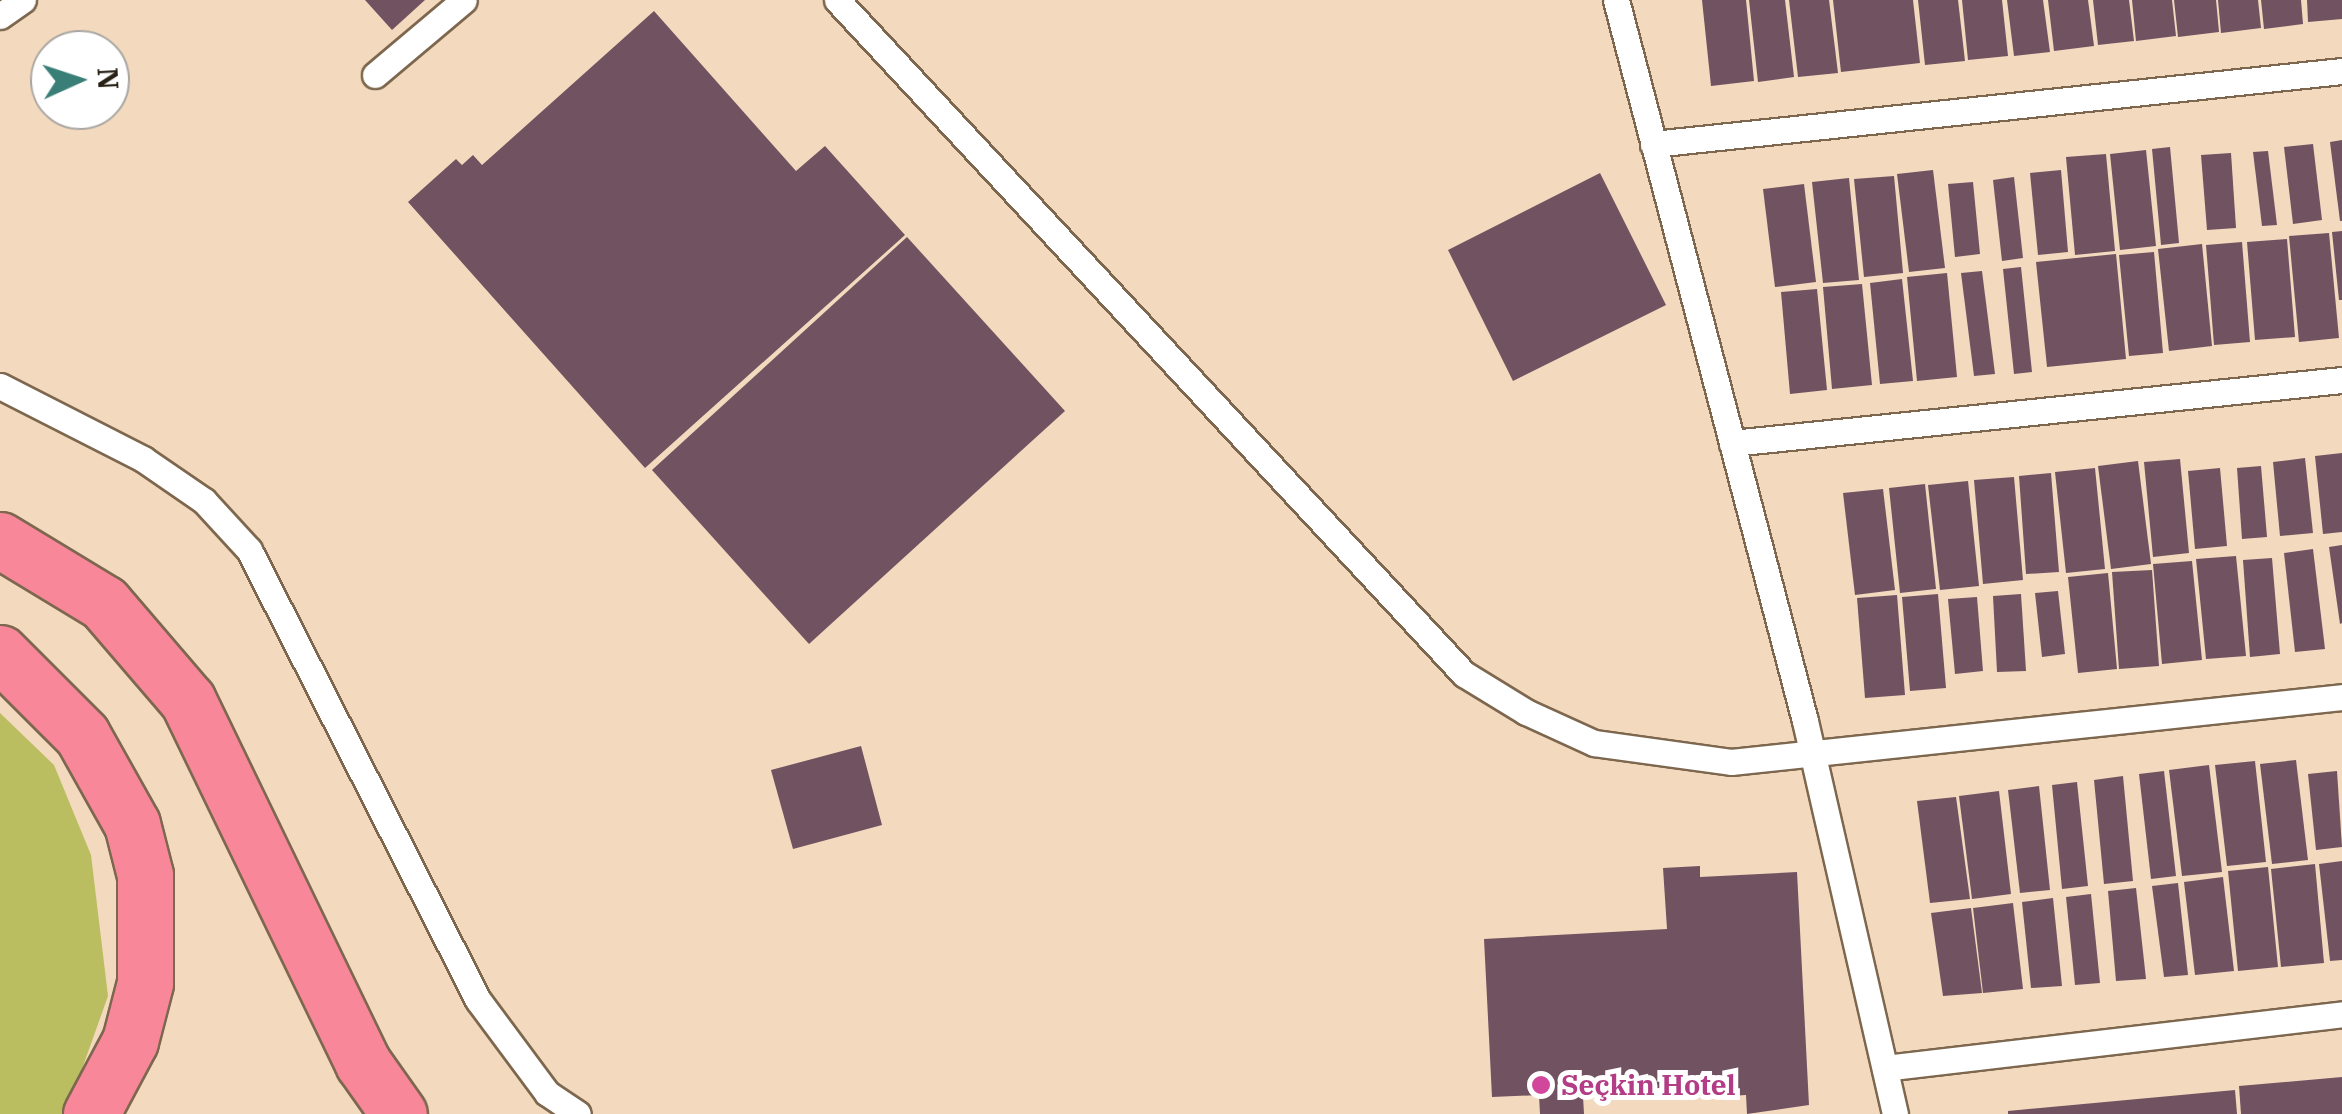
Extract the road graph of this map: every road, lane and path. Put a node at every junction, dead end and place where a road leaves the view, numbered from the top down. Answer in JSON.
{"nodes":[{"id":1,"x":23,"y":0,"type":"edge"},
{"id":2,"x":464,"y":0,"type":"edge"},
{"id":3,"x":837,"y":0,"type":"edge"},
{"id":4,"x":1616,"y":0,"type":"edge"},
{"id":5,"x":0,"y":16,"type":"edge"},
{"id":6,"x":2342,"y":72,"type":"edge"},
{"id":7,"x":376,"y":75,"type":"dead end"},
{"id":8,"x":1654,"y":144,"type":"junction"},
{"id":9,"x":2342,"y":380,"type":"edge"},
{"id":10,"x":0,"y":386,"type":"edge"},
{"id":11,"x":1732,"y":443,"type":"junction"},
{"id":12,"x":0,"y":540,"type":"edge"},
{"id":13,"x":0,"y":653,"type":"edge"},
{"id":14,"x":2342,"y":697,"type":"edge"},
{"id":15,"x":1812,"y":755,"type":"junction"},
{"id":16,"x":2342,"y":1014,"type":"edge"},
{"id":17,"x":1884,"y":1068,"type":"junction"},
{"id":18,"x":92,"y":1114,"type":"edge"},
{"id":19,"x":399,"y":1114,"type":"edge"},
{"id":20,"x":578,"y":1114,"type":"edge"},
{"id":21,"x":1895,"y":1114,"type":"edge"}],
"edges":[{"from":1,"to":5,"type":"lane"},
{"from":2,"to":7,"type":"lane"},
{"from":3,"to":15,"type":"lane"},
{"from":4,"to":8,"type":"lane"},
{"from":6,"to":8,"type":"lane"},
{"from":8,"to":11,"type":"lane"},
{"from":9,"to":11,"type":"lane"},
{"from":10,"to":20,"type":"lane"},
{"from":11,"to":15,"type":"lane"},
{"from":12,"to":19,"type":"highway"},
{"from":13,"to":18,"type":"highway"},
{"from":14,"to":15,"type":"lane"},
{"from":15,"to":17,"type":"lane"},
{"from":16,"to":17,"type":"lane"},
{"from":17,"to":21,"type":"lane"}]}
